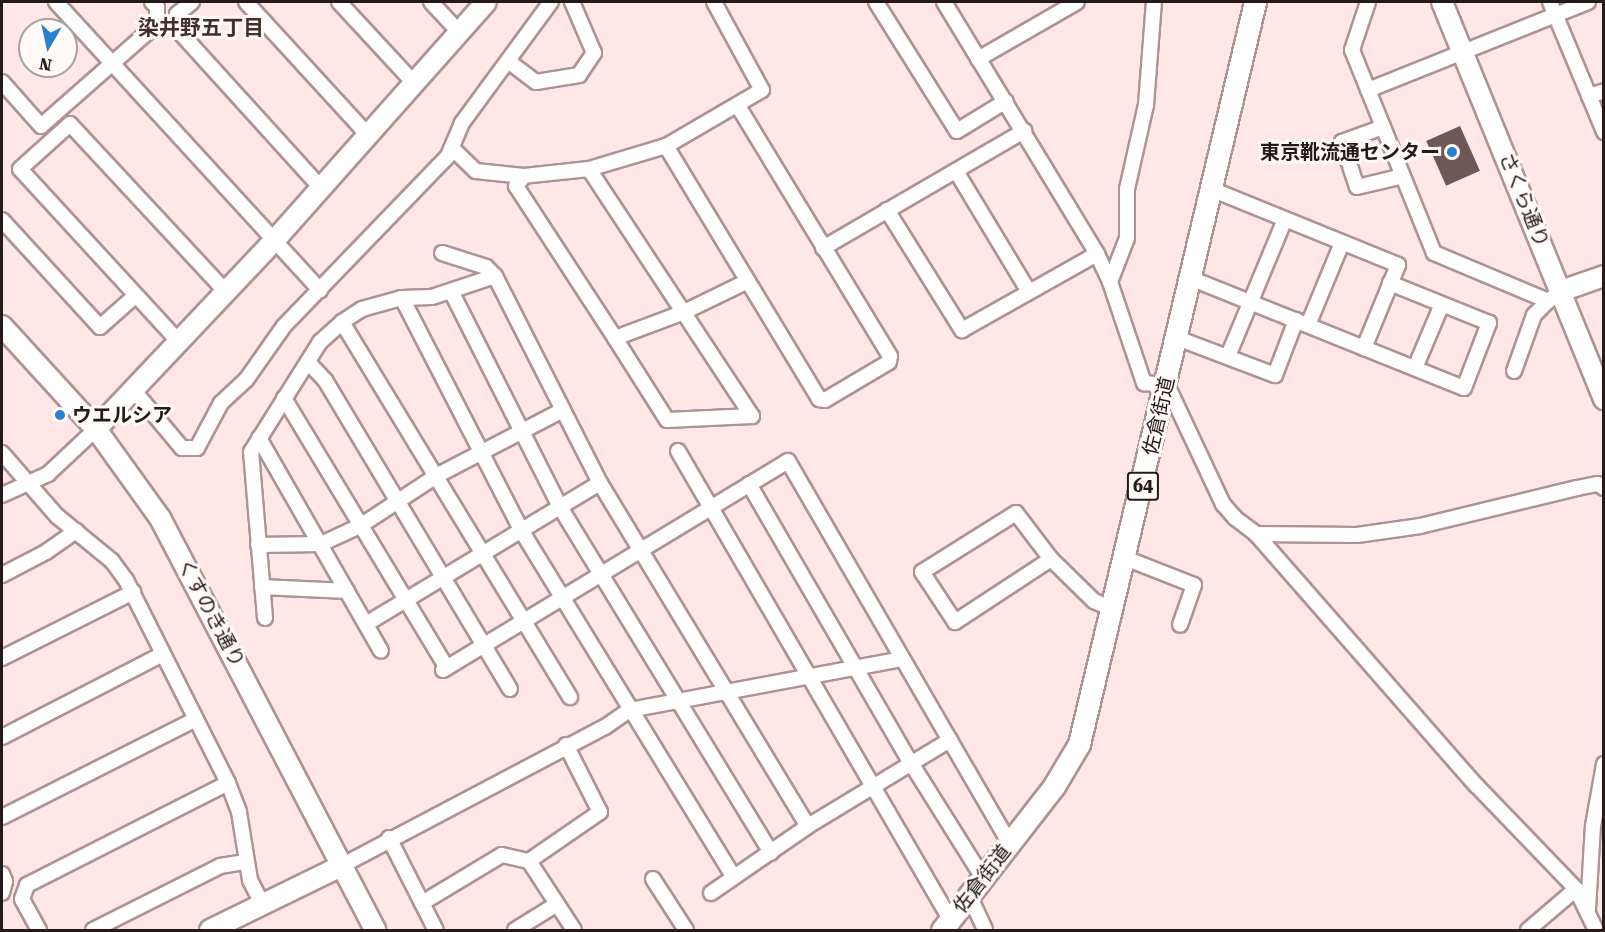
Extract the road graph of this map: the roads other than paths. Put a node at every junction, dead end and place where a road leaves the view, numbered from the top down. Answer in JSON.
{"nodes":[{"id":1,"x":56,"y":2,"type":"edge"},
{"id":2,"x":152,"y":2,"type":"edge"},
{"id":3,"x":192,"y":2,"type":"edge"},
{"id":4,"x":246,"y":2,"type":"edge"},
{"id":5,"x":339,"y":2,"type":"edge"},
{"id":6,"x":431,"y":2,"type":"edge"},
{"id":7,"x":486,"y":2,"type":"edge"},
{"id":8,"x":551,"y":2,"type":"edge"},
{"id":9,"x":572,"y":2,"type":"edge"},
{"id":10,"x":714,"y":2,"type":"edge"},
{"id":11,"x":876,"y":2,"type":"edge"},
{"id":12,"x":944,"y":2,"type":"edge"},
{"id":13,"x":1077,"y":2,"type":"edge"},
{"id":14,"x":1154,"y":2,"type":"edge"},
{"id":15,"x":1255,"y":2,"type":"edge"},
{"id":16,"x":1368,"y":2,"type":"edge"},
{"id":17,"x":1442,"y":2,"type":"edge"},
{"id":18,"x":1588,"y":2,"type":"edge"},
{"id":19,"x":1552,"y":8,"type":"edge"},
{"id":20,"x":459,"y":32,"type":"junction"},
{"id":21,"x":1463,"y":52,"type":"junction"},
{"id":22,"x":978,"y":59,"type":"junction"},
{"id":23,"x":508,"y":61,"type":"junction"},
{"id":24,"x":112,"y":63,"type":"junction"},
{"id":25,"x":2,"y":82,"type":"edge"},
{"id":26,"x":414,"y":83,"type":"junction"},
{"id":27,"x":1368,"y":90,"type":"junction"},
{"id":28,"x":1604,"y":91,"type":"edge"},
{"id":29,"x":1589,"y":96,"type":"junction"},
{"id":30,"x":1006,"y":101,"type":"junction"},
{"id":31,"x":738,"y":106,"type":"junction"},
{"id":32,"x":1383,"y":127,"type":"junction"},
{"id":33,"x":1024,"y":131,"type":"junction"},
{"id":34,"x":1604,"y":132,"type":"edge"},
{"id":35,"x":367,"y":134,"type":"junction"},
{"id":36,"x":666,"y":146,"type":"junction"},
{"id":37,"x":452,"y":148,"type":"junction"},
{"id":38,"x":589,"y":169,"type":"junction"},
{"id":39,"x":956,"y":171,"type":"junction"},
{"id":40,"x":524,"y":176,"type":"junction"},
{"id":41,"x":1403,"y":176,"type":"junction"},
{"id":42,"x":320,"y":187,"type":"junction"},
{"id":43,"x":1211,"y":189,"type":"junction"},
{"id":44,"x":887,"y":210,"type":"junction"},
{"id":45,"x":1285,"y":219,"type":"junction"},
{"id":46,"x":2,"y":220,"type":"edge"},
{"id":47,"x":274,"y":241,"type":"junction"},
{"id":48,"x":1342,"y":243,"type":"junction"},
{"id":49,"x":824,"y":248,"type":"junction"},
{"id":50,"x":442,"y":253,"type":"dead end"},
{"id":51,"x":1097,"y":254,"type":"junction"},
{"id":52,"x":495,"y":276,"type":"junction"},
{"id":53,"x":1604,"y":276,"type":"edge"},
{"id":54,"x":1191,"y":278,"type":"junction"},
{"id":55,"x":748,"y":281,"type":"junction"},
{"id":56,"x":1110,"y":282,"type":"junction"},
{"id":57,"x":1390,"y":283,"type":"junction"},
{"id":58,"x":320,"y":290,"type":"junction"},
{"id":59,"x":451,"y":291,"type":"junction"},
{"id":60,"x":226,"y":292,"type":"junction"},
{"id":61,"x":1029,"y":292,"type":"junction"},
{"id":62,"x":135,"y":296,"type":"junction"},
{"id":63,"x":1554,"y":296,"type":"junction"},
{"id":64,"x":402,"y":298,"type":"junction"},
{"id":65,"x":1251,"y":302,"type":"junction"},
{"id":66,"x":1442,"y":304,"type":"junction"},
{"id":67,"x":682,"y":313,"type":"junction"},
{"id":68,"x":342,"y":322,"type":"junction"},
{"id":69,"x":1302,"y":323,"type":"junction"},
{"id":70,"x":2,"y":326,"type":"edge"},
{"id":71,"x":615,"y":338,"type":"junction"},
{"id":72,"x":1177,"y":338,"type":"junction"},
{"id":73,"x":180,"y":343,"type":"junction"},
{"id":74,"x":1364,"y":348,"type":"junction"},
{"id":75,"x":1228,"y":356,"type":"junction"},
{"id":76,"x":309,"y":362,"type":"junction"},
{"id":77,"x":1415,"y":368,"type":"junction"},
{"id":78,"x":1514,"y":370,"type":"dead end"},
{"id":79,"x":1167,"y":385,"type":"junction"},
{"id":80,"x":135,"y":392,"type":"junction"},
{"id":81,"x":284,"y":398,"type":"junction"},
{"id":82,"x":1604,"y":399,"type":"edge"},
{"id":83,"x":563,"y":410,"type":"junction"},
{"id":84,"x":96,"y":429,"type":"junction"},
{"id":85,"x":521,"y":431,"type":"junction"},
{"id":86,"x":259,"y":438,"type":"junction"},
{"id":87,"x":678,"y":451,"type":"dead end"},
{"id":88,"x":2,"y":453,"type":"edge"},
{"id":89,"x":479,"y":453,"type":"junction"},
{"id":90,"x":436,"y":476,"type":"junction"},
{"id":91,"x":26,"y":483,"type":"junction"},
{"id":92,"x":600,"y":483,"type":"junction"},
{"id":93,"x":749,"y":484,"type":"junction"},
{"id":94,"x":1604,"y":488,"type":"edge"},
{"id":95,"x":2,"y":495,"type":"edge"},
{"id":96,"x":397,"y":501,"type":"junction"},
{"id":97,"x":560,"y":507,"type":"junction"},
{"id":98,"x":711,"y":509,"type":"junction"},
{"id":99,"x":360,"y":526,"type":"junction"},
{"id":100,"x":521,"y":530,"type":"junction"},
{"id":101,"x":76,"y":531,"type":"junction"},
{"id":102,"x":1256,"y":534,"type":"junction"},
{"id":103,"x":321,"y":544,"type":"junction"},
{"id":104,"x":258,"y":545,"type":"junction"},
{"id":105,"x":640,"y":551,"type":"junction"},
{"id":106,"x":480,"y":553,"type":"junction"},
{"id":107,"x":1125,"y":558,"type":"junction"},
{"id":108,"x":1051,"y":559,"type":"junction"},
{"id":109,"x":600,"y":574,"type":"junction"},
{"id":110,"x":2,"y":575,"type":"edge"},
{"id":111,"x":442,"y":577,"type":"junction"},
{"id":112,"x":262,"y":587,"type":"junction"},
{"id":113,"x":346,"y":591,"type":"junction"},
{"id":114,"x":133,"y":592,"type":"junction"},
{"id":115,"x":563,"y":597,"type":"junction"},
{"id":116,"x":404,"y":600,"type":"junction"},
{"id":117,"x":1113,"y":609,"type":"junction"},
{"id":118,"x":266,"y":618,"type":"dead end"},
{"id":119,"x":524,"y":622,"type":"junction"},
{"id":120,"x":366,"y":624,"type":"junction"},
{"id":121,"x":1180,"y":625,"type":"dead end"},
{"id":122,"x":485,"y":646,"type":"junction"},
{"id":123,"x":381,"y":651,"type":"dead end"},
{"id":124,"x":163,"y":654,"type":"junction"},
{"id":125,"x":2,"y":658,"type":"edge"},
{"id":126,"x":901,"y":659,"type":"junction"},
{"id":127,"x":857,"y":668,"type":"junction"},
{"id":128,"x":809,"y":677,"type":"junction"},
{"id":129,"x":510,"y":689,"type":"dead end"},
{"id":130,"x":723,"y":692,"type":"junction"},
{"id":131,"x":570,"y":697,"type":"dead end"},
{"id":132,"x":676,"y":700,"type":"junction"},
{"id":133,"x":629,"y":710,"type":"junction"},
{"id":134,"x":196,"y":719,"type":"junction"},
{"id":135,"x":2,"y":737,"type":"edge"},
{"id":136,"x":950,"y":740,"type":"junction"},
{"id":137,"x":566,"y":745,"type":"junction"},
{"id":138,"x":911,"y":763,"type":"junction"},
{"id":139,"x":1604,"y":764,"type":"edge"},
{"id":140,"x":228,"y":783,"type":"junction"},
{"id":141,"x":872,"y":786,"type":"junction"},
{"id":142,"x":2,"y":817,"type":"edge"},
{"id":143,"x":808,"y":826,"type":"junction"},
{"id":144,"x":389,"y":838,"type":"junction"},
{"id":145,"x":1010,"y":844,"type":"junction"},
{"id":146,"x":771,"y":853,"type":"junction"},
{"id":147,"x":529,"y":861,"type":"junction"},
{"id":148,"x":246,"y":862,"type":"junction"},
{"id":149,"x":340,"y":866,"type":"junction"},
{"id":150,"x":2,"y":874,"type":"edge"},
{"id":151,"x":734,"y":877,"type":"junction"},
{"id":152,"x":983,"y":878,"type":"junction"},
{"id":153,"x":653,"y":879,"type":"dead end"},
{"id":154,"x":1576,"y":890,"type":"junction"},
{"id":155,"x":2,"y":893,"type":"edge"},
{"id":156,"x":711,"y":893,"type":"dead end"},
{"id":157,"x":969,"y":895,"type":"junction"},
{"id":158,"x":422,"y":903,"type":"junction"},
{"id":159,"x":262,"y":904,"type":"junction"},
{"id":160,"x":557,"y":904,"type":"junction"},
{"id":161,"x":1588,"y":909,"type":"junction"},
{"id":162,"x":946,"y":925,"type":"edge"},
{"id":163,"x":679,"y":928,"type":"edge"},
{"id":164,"x":39,"y":930,"type":"edge"},
{"id":165,"x":93,"y":930,"type":"edge"},
{"id":166,"x":210,"y":930,"type":"edge"},
{"id":167,"x":375,"y":930,"type":"edge"},
{"id":168,"x":436,"y":930,"type":"edge"},
{"id":169,"x":515,"y":930,"type":"edge"},
{"id":170,"x":574,"y":930,"type":"edge"},
{"id":171,"x":985,"y":930,"type":"edge"},
{"id":172,"x":1528,"y":930,"type":"edge"},
{"id":173,"x":1596,"y":930,"type":"edge"}],
"edges":[{"from":1,"to":24,"type":"street"},
{"from":2,"to":24,"type":"street"},
{"from":3,"to":42,"type":"street"},
{"from":4,"to":35,"type":"street"},
{"from":5,"to":26,"type":"street"},
{"from":6,"to":20,"type":"street"},
{"from":7,"to":20,"type":"street"},
{"from":8,"to":23,"type":"street"},
{"from":9,"to":23,"type":"street"},
{"from":10,"to":31,"type":"street"},
{"from":11,"to":30,"type":"street"},
{"from":12,"to":22,"type":"street"},
{"from":13,"to":22,"type":"street"},
{"from":14,"to":56,"type":"street"},
{"from":15,"to":43,"type":"main road","name":"佐倉街道","number":"64"},
{"from":16,"to":27,"type":"street"},
{"from":17,"to":21,"type":"street","name":"さくら通り"},
{"from":18,"to":19,"type":"street"},
{"from":19,"to":21,"type":"street"},
{"from":19,"to":29,"type":"street"},
{"from":20,"to":26,"type":"street"},
{"from":21,"to":27,"type":"street"},
{"from":21,"to":63,"type":"street","name":"さくら通り"},
{"from":22,"to":30,"type":"street"},
{"from":23,"to":37,"type":"street"},
{"from":24,"to":25,"type":"street"},
{"from":24,"to":47,"type":"street"},
{"from":26,"to":35,"type":"street"},
{"from":27,"to":32,"type":"street"},
{"from":28,"to":29,"type":"street"},
{"from":29,"to":34,"type":"street"},
{"from":30,"to":33,"type":"street"},
{"from":31,"to":36,"type":"street"},
{"from":31,"to":49,"type":"street"},
{"from":32,"to":41,"type":"street"},
{"from":32,"to":41,"type":"street"},
{"from":33,"to":39,"type":"street"},
{"from":33,"to":51,"type":"street"},
{"from":35,"to":42,"type":"street"},
{"from":36,"to":38,"type":"street"},
{"from":36,"to":55,"type":"street"},
{"from":37,"to":40,"type":"street"},
{"from":37,"to":58,"type":"street"},
{"from":38,"to":40,"type":"street"},
{"from":38,"to":67,"type":"street"},
{"from":39,"to":44,"type":"street"},
{"from":39,"to":61,"type":"street"},
{"from":40,"to":71,"type":"street"},
{"from":41,"to":63,"type":"street"},
{"from":42,"to":47,"type":"street"},
{"from":43,"to":45,"type":"street"},
{"from":43,"to":54,"type":"main road","name":"佐倉街道","number":"64"},
{"from":44,"to":49,"type":"street"},
{"from":44,"to":61,"type":"street"},
{"from":45,"to":48,"type":"street"},
{"from":45,"to":65,"type":"street"},
{"from":46,"to":62,"type":"street"},
{"from":47,"to":58,"type":"street"},
{"from":47,"to":60,"type":"street"},
{"from":48,"to":57,"type":"street"},
{"from":48,"to":69,"type":"street"},
{"from":49,"to":55,"type":"street"},
{"from":50,"to":52,"type":"street"},
{"from":51,"to":56,"type":"street"},
{"from":51,"to":61,"type":"street"},
{"from":52,"to":59,"type":"street"},
{"from":52,"to":83,"type":"street"},
{"from":53,"to":63,"type":"street"},
{"from":54,"to":65,"type":"street"},
{"from":54,"to":72,"type":"main road","name":"佐倉街道","number":"64"},
{"from":55,"to":67,"type":"street"},
{"from":56,"to":79,"type":"street"},
{"from":57,"to":66,"type":"street"},
{"from":57,"to":74,"type":"street"},
{"from":58,"to":80,"type":"street"},
{"from":59,"to":64,"type":"street"},
{"from":59,"to":85,"type":"street"},
{"from":60,"to":62,"type":"street"},
{"from":60,"to":73,"type":"street"},
{"from":62,"to":73,"type":"street"},
{"from":63,"to":78,"type":"street"},
{"from":63,"to":82,"type":"street","name":"さくら通り"},
{"from":64,"to":68,"type":"street"},
{"from":64,"to":89,"type":"street"},
{"from":65,"to":69,"type":"street"},
{"from":65,"to":75,"type":"street"},
{"from":66,"to":77,"type":"street"},
{"from":66,"to":77,"type":"street"},
{"from":67,"to":71,"type":"street"},
{"from":67,"to":71,"type":"street"},
{"from":68,"to":76,"type":"street"},
{"from":68,"to":90,"type":"street"},
{"from":69,"to":74,"type":"street"},
{"from":69,"to":75,"type":"street"},
{"from":70,"to":84,"type":"street","name":"くすのき通り"},
{"from":72,"to":75,"type":"street"},
{"from":72,"to":79,"type":"main road","name":"佐倉街道","number":"64"},
{"from":73,"to":80,"type":"street"},
{"from":74,"to":77,"type":"street"},
{"from":76,"to":81,"type":"street"},
{"from":76,"to":96,"type":"street"},
{"from":79,"to":102,"type":"street"},
{"from":79,"to":107,"type":"main road","name":"佐倉街道","number":"64"},
{"from":80,"to":84,"type":"street"},
{"from":81,"to":86,"type":"street"},
{"from":81,"to":99,"type":"street"},
{"from":83,"to":85,"type":"street"},
{"from":83,"to":92,"type":"street"},
{"from":84,"to":91,"type":"street"},
{"from":84,"to":149,"type":"street","name":"くすのき通り"},
{"from":85,"to":89,"type":"street"},
{"from":85,"to":97,"type":"street"},
{"from":86,"to":103,"type":"street"},
{"from":86,"to":104,"type":"street"},
{"from":87,"to":98,"type":"street"},
{"from":88,"to":91,"type":"street"},
{"from":89,"to":90,"type":"street"},
{"from":89,"to":100,"type":"street"},
{"from":90,"to":96,"type":"street"},
{"from":90,"to":106,"type":"street"},
{"from":91,"to":95,"type":"street"},
{"from":91,"to":101,"type":"street"},
{"from":92,"to":97,"type":"street"},
{"from":92,"to":105,"type":"street"},
{"from":93,"to":98,"type":"street"},
{"from":93,"to":126,"type":"street"},
{"from":93,"to":127,"type":"street"},
{"from":94,"to":102,"type":"street"},
{"from":96,"to":99,"type":"street"},
{"from":96,"to":111,"type":"street"},
{"from":97,"to":100,"type":"street"},
{"from":97,"to":109,"type":"street"},
{"from":98,"to":105,"type":"street"},
{"from":98,"to":128,"type":"street"},
{"from":99,"to":103,"type":"street"},
{"from":99,"to":116,"type":"street"},
{"from":100,"to":106,"type":"street"},
{"from":100,"to":115,"type":"street"},
{"from":101,"to":110,"type":"street"},
{"from":101,"to":114,"type":"street"},
{"from":102,"to":154,"type":"street"},
{"from":103,"to":104,"type":"street"},
{"from":103,"to":113,"type":"street"},
{"from":104,"to":112,"type":"street"},
{"from":105,"to":109,"type":"street"},
{"from":105,"to":130,"type":"street"},
{"from":106,"to":111,"type":"street"},
{"from":106,"to":119,"type":"street"},
{"from":107,"to":117,"type":"main road","name":"佐倉街道","number":"64"},
{"from":107,"to":121,"type":"street"},
{"from":108,"to":108,"type":"street"},
{"from":108,"to":117,"type":"street"},
{"from":109,"to":115,"type":"street"},
{"from":109,"to":132,"type":"street"},
{"from":111,"to":116,"type":"street"},
{"from":111,"to":122,"type":"street"},
{"from":112,"to":113,"type":"street"},
{"from":112,"to":118,"type":"street"},
{"from":113,"to":120,"type":"street"},
{"from":114,"to":124,"type":"street"},
{"from":114,"to":125,"type":"street"},
{"from":115,"to":119,"type":"street"},
{"from":115,"to":133,"type":"street"},
{"from":116,"to":120,"type":"street"},
{"from":116,"to":122,"type":"street"},
{"from":117,"to":145,"type":"main road","name":"佐倉街道","number":"64"},
{"from":119,"to":122,"type":"street"},
{"from":119,"to":131,"type":"street"},
{"from":120,"to":123,"type":"street"},
{"from":122,"to":129,"type":"street"},
{"from":124,"to":134,"type":"street"},
{"from":124,"to":135,"type":"street"},
{"from":126,"to":127,"type":"street"},
{"from":126,"to":136,"type":"street"},
{"from":127,"to":128,"type":"street"},
{"from":127,"to":138,"type":"street"},
{"from":128,"to":130,"type":"street"},
{"from":128,"to":141,"type":"street"},
{"from":130,"to":132,"type":"street"},
{"from":130,"to":143,"type":"street"},
{"from":132,"to":133,"type":"street"},
{"from":132,"to":146,"type":"street"},
{"from":133,"to":137,"type":"street"},
{"from":133,"to":151,"type":"street"},
{"from":134,"to":140,"type":"street"},
{"from":134,"to":142,"type":"street"},
{"from":136,"to":138,"type":"street"},
{"from":136,"to":145,"type":"street"},
{"from":137,"to":144,"type":"street"},
{"from":137,"to":147,"type":"street"},
{"from":138,"to":141,"type":"street"},
{"from":138,"to":152,"type":"street"},
{"from":139,"to":161,"type":"street"},
{"from":140,"to":148,"type":"street"},
{"from":140,"to":164,"type":"street"},
{"from":141,"to":143,"type":"street"},
{"from":141,"to":162,"type":"street"},
{"from":143,"to":146,"type":"street"},
{"from":144,"to":149,"type":"street"},
{"from":144,"to":158,"type":"street"},
{"from":145,"to":152,"type":"main road","name":"佐倉街道","number":"64"},
{"from":146,"to":151,"type":"street"},
{"from":147,"to":158,"type":"street"},
{"from":147,"to":160,"type":"street"},
{"from":148,"to":159,"type":"street"},
{"from":148,"to":165,"type":"street"},
{"from":149,"to":159,"type":"street"},
{"from":149,"to":167,"type":"street","name":"くすのき通り"},
{"from":150,"to":155,"type":"street"},
{"from":151,"to":156,"type":"street"},
{"from":152,"to":157,"type":"main road","name":"佐倉街道","number":"64"},
{"from":153,"to":163,"type":"street"},
{"from":154,"to":161,"type":"street"},
{"from":154,"to":172,"type":"street"},
{"from":157,"to":162,"type":"main road","name":"佐倉街道","number":"64"},
{"from":157,"to":171,"type":"street"},
{"from":158,"to":168,"type":"street"},
{"from":159,"to":166,"type":"street"},
{"from":160,"to":169,"type":"street"},
{"from":160,"to":170,"type":"street"},
{"from":161,"to":173,"type":"street"}]}
